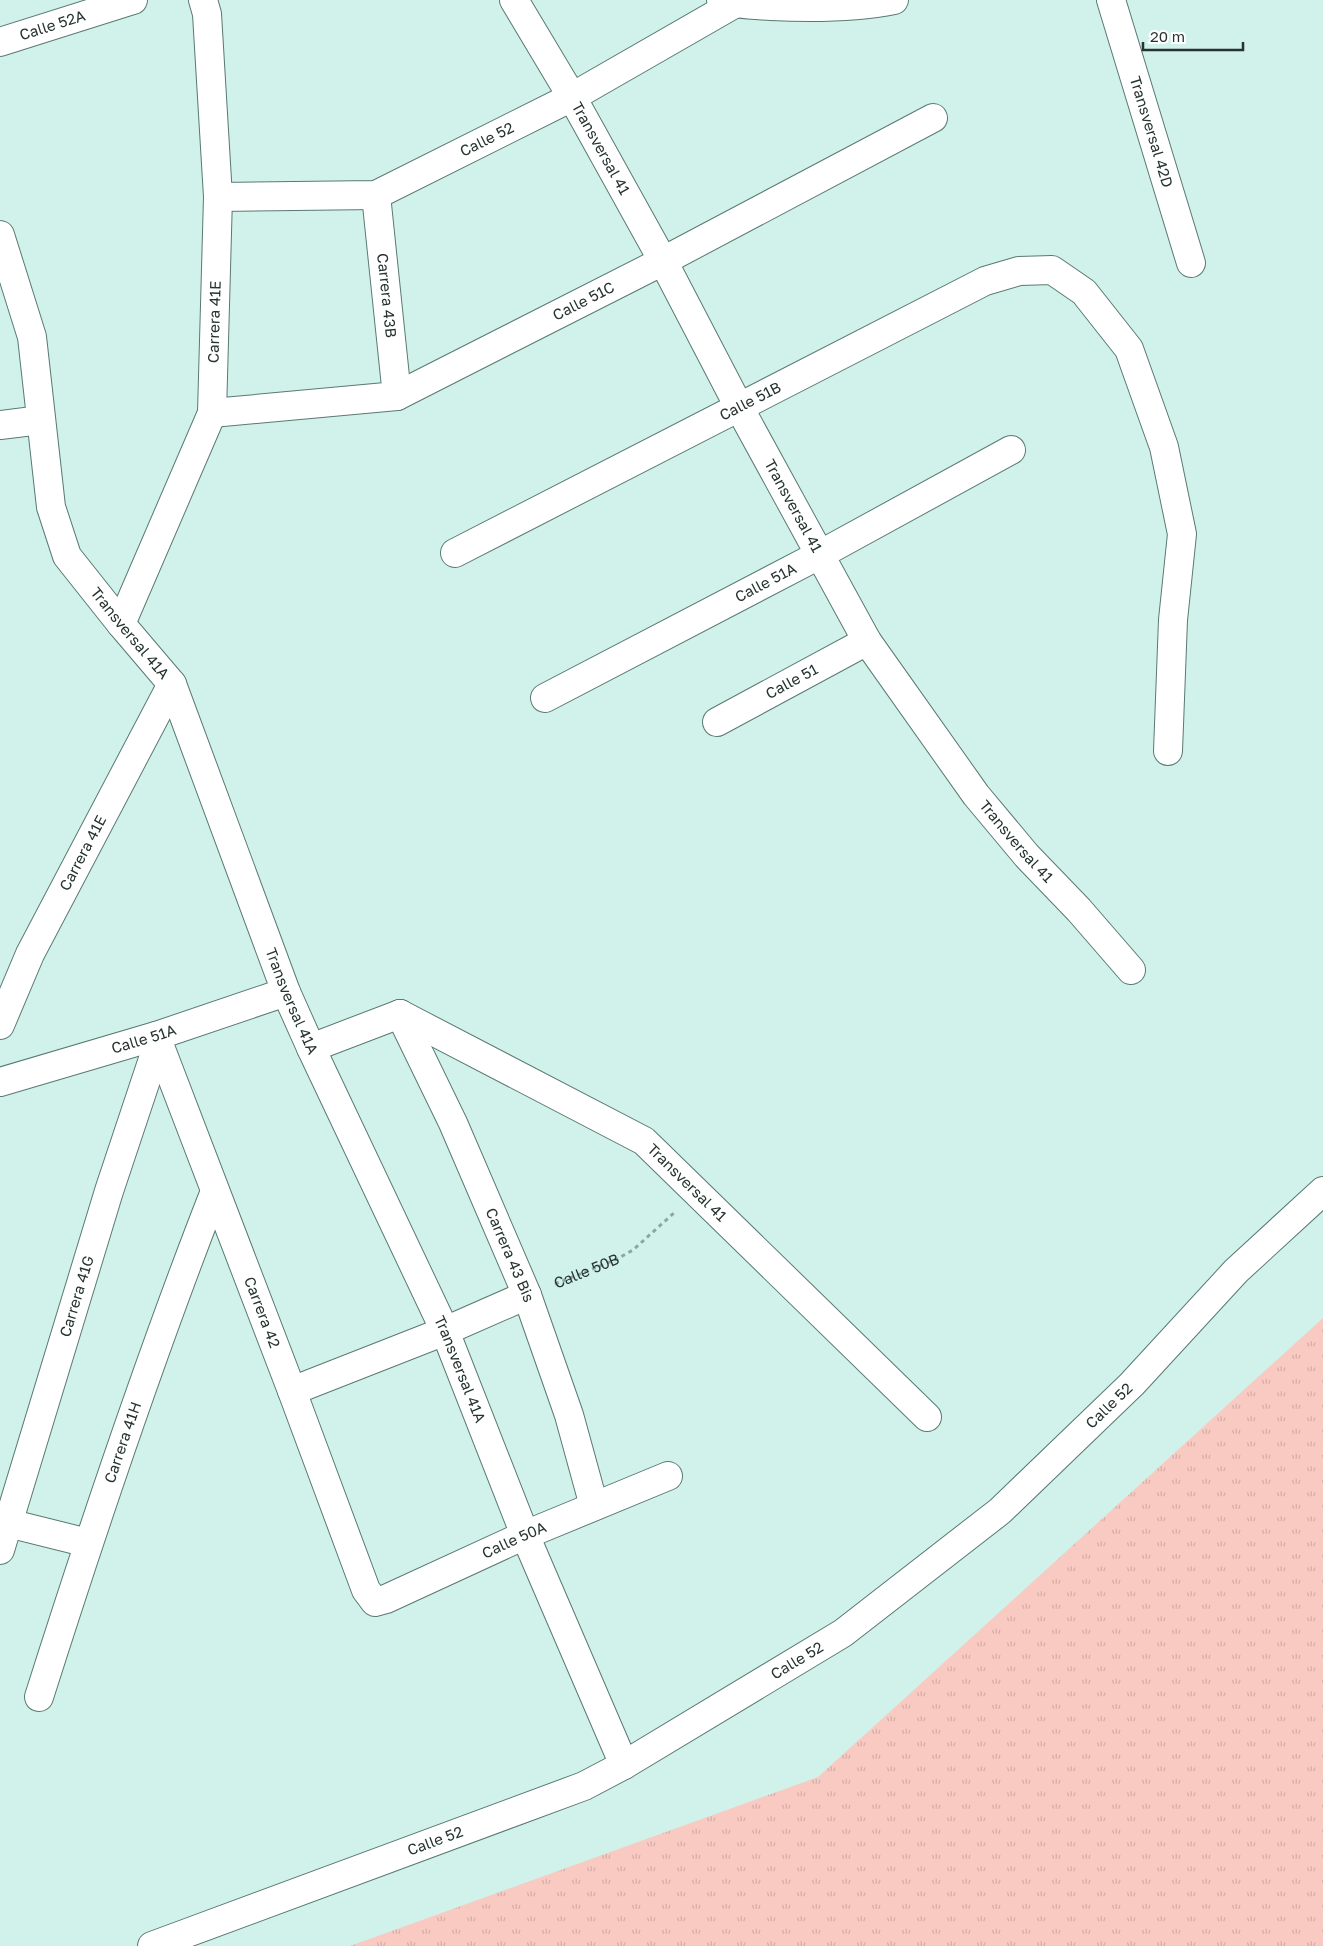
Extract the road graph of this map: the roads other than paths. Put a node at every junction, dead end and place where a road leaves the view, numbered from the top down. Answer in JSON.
{"nodes":[{"id":1,"x":133,"y":0,"type":"edge"},
{"id":2,"x":203,"y":0,"type":"edge"},
{"id":3,"x":514,"y":0,"type":"edge"},
{"id":4,"x":894,"y":0,"type":"edge"},
{"id":5,"x":1111,"y":0,"type":"edge"},
{"id":6,"x":728,"y":2,"type":"edge"},
{"id":7,"x":0,"y":42,"type":"edge"},
{"id":8,"x":572,"y":98,"type":"junction"},
{"id":9,"x":933,"y":118,"type":"dead end"},
{"id":10,"x":376,"y":195,"type":"junction"},
{"id":11,"x":218,"y":197,"type":"junction"},
{"id":12,"x":0,"y":235,"type":"edge"},
{"id":13,"x":662,"y":262,"type":"junction"},
{"id":14,"x":1191,"y":263,"type":"dead end"},
{"id":15,"x":397,"y":396,"type":"junction"},
{"id":16,"x":739,"y":407,"type":"junction"},
{"id":17,"x":212,"y":413,"type":"junction"},
{"id":18,"x":42,"y":420,"type":"junction"},
{"id":19,"x":0,"y":425,"type":"edge"},
{"id":20,"x":1011,"y":450,"type":"dead end"},
{"id":21,"x":455,"y":553,"type":"dead end"},
{"id":22,"x":821,"y":554,"type":"junction"},
{"id":23,"x":121,"y":624,"type":"junction"},
{"id":24,"x":867,"y":641,"type":"junction"},
{"id":25,"x":172,"y":684,"type":"junction"},
{"id":26,"x":544,"y":698,"type":"dead end"},
{"id":27,"x":717,"y":722,"type":"dead end"},
{"id":28,"x":1168,"y":751,"type":"dead end"},
{"id":29,"x":1131,"y":970,"type":"dead end"},
{"id":30,"x":286,"y":992,"type":"junction"},
{"id":31,"x":400,"y":1014,"type":"junction"},
{"id":32,"x":0,"y":1025,"type":"edge"},
{"id":33,"x":157,"y":1040,"type":"junction"},
{"id":34,"x":311,"y":1048,"type":"junction"},
{"id":35,"x":0,"y":1082,"type":"edge"},
{"id":36,"x":215,"y":1191,"type":"junction"},
{"id":37,"x":1323,"y":1191,"type":"edge"},
{"id":38,"x":527,"y":1295,"type":"junction"},
{"id":39,"x":445,"y":1332,"type":"junction"},
{"id":40,"x":292,"y":1390,"type":"junction"},
{"id":41,"x":927,"y":1417,"type":"dead end"},
{"id":42,"x":668,"y":1476,"type":"dead end"},
{"id":43,"x":594,"y":1506,"type":"junction"},
{"id":44,"x":4,"y":1523,"type":"edge"},
{"id":45,"x":525,"y":1535,"type":"junction"},
{"id":46,"x":88,"y":1544,"type":"junction"},
{"id":47,"x":0,"y":1550,"type":"edge"},
{"id":48,"x":366,"y":1590,"type":"joint"},
{"id":49,"x":39,"y":1698,"type":"dead end"},
{"id":50,"x":624,"y":1765,"type":"junction"},
{"id":51,"x":152,"y":1946,"type":"edge"}],
"edges":[{"from":1,"to":7,"type":"street","name":"Calle 52A"},
{"from":2,"to":11,"type":"street","name":"Carrera 41E"},
{"from":3,"to":8,"type":"street","name":"Transversal 41"},
{"from":4,"to":6,"type":"street"},
{"from":5,"to":14,"type":"street","name":"Transversal 42D"},
{"from":6,"to":8,"type":"street","name":"Calle 52"},
{"from":8,"to":10,"type":"street","name":"Calle 52"},
{"from":8,"to":13,"type":"street","name":"Transversal 41"},
{"from":9,"to":13,"type":"street","name":"Calle 51C"},
{"from":10,"to":11,"type":"street","name":"Calle 52"},
{"from":10,"to":15,"type":"street","name":"Carrera 43B"},
{"from":11,"to":17,"type":"street","name":"Carrera 41E"},
{"from":12,"to":18,"type":"street","name":"Transversal 41A"},
{"from":13,"to":15,"type":"street","name":"Calle 51C"},
{"from":13,"to":16,"type":"street","name":"Transversal 41"},
{"from":15,"to":17,"type":"street","name":"Calle 51C"},
{"from":16,"to":21,"type":"street","name":"Calle 51B"},
{"from":16,"to":22,"type":"street","name":"Transversal 41"},
{"from":16,"to":28,"type":"street","name":"Calle 51B"},
{"from":17,"to":23,"type":"street","name":"Carrera 41E"},
{"from":18,"to":19,"type":"street"},
{"from":18,"to":23,"type":"street","name":"Transversal 41A"},
{"from":20,"to":22,"type":"street","name":"Calle 51A"},
{"from":22,"to":24,"type":"street","name":"Transversal 41"},
{"from":22,"to":26,"type":"street","name":"Calle 51A"},
{"from":23,"to":25,"type":"street","name":"Transversal 41A"},
{"from":24,"to":27,"type":"street","name":"Calle 51"},
{"from":24,"to":29,"type":"street","name":"Transversal 41"},
{"from":25,"to":30,"type":"street","name":"Transversal 41A"},
{"from":25,"to":32,"type":"street","name":"Carrera 41E"},
{"from":30,"to":33,"type":"street","name":"Calle 51A"},
{"from":30,"to":34,"type":"street","name":"Transversal 41A"},
{"from":31,"to":34,"type":"street"},
{"from":31,"to":38,"type":"street","name":"Carrera 43 Bis"},
{"from":31,"to":41,"type":"street","name":"Transversal 41"},
{"from":33,"to":35,"type":"street","name":"Calle 51A"},
{"from":33,"to":36,"type":"street","name":"Carrera 42"},
{"from":33,"to":44,"type":"street","name":"Carrera 41G"},
{"from":34,"to":39,"type":"street","name":"Transversal 41A"},
{"from":36,"to":40,"type":"street","name":"Carrera 42"},
{"from":36,"to":46,"type":"street","name":"Carrera 41H"},
{"from":37,"to":50,"type":"street","name":"Calle 52"},
{"from":38,"to":39,"type":"street"},
{"from":38,"to":43,"type":"street","name":"Carrera 43 Bis"},
{"from":39,"to":40,"type":"street"},
{"from":39,"to":45,"type":"street","name":"Transversal 41A"},
{"from":40,"to":48,"type":"street","name":"Carrera 42"},
{"from":42,"to":43,"type":"street","name":"Calle 50A"},
{"from":43,"to":45,"type":"street","name":"Calle 50A"},
{"from":44,"to":46,"type":"street"},
{"from":44,"to":47,"type":"street","name":"Carrera 41G"},
{"from":45,"to":48,"type":"street","name":"Calle 50A"},
{"from":45,"to":50,"type":"street","name":"Transversal 41A"},
{"from":46,"to":49,"type":"street","name":"Carrera 41H"},
{"from":50,"to":51,"type":"street","name":"Calle 52"}]}
